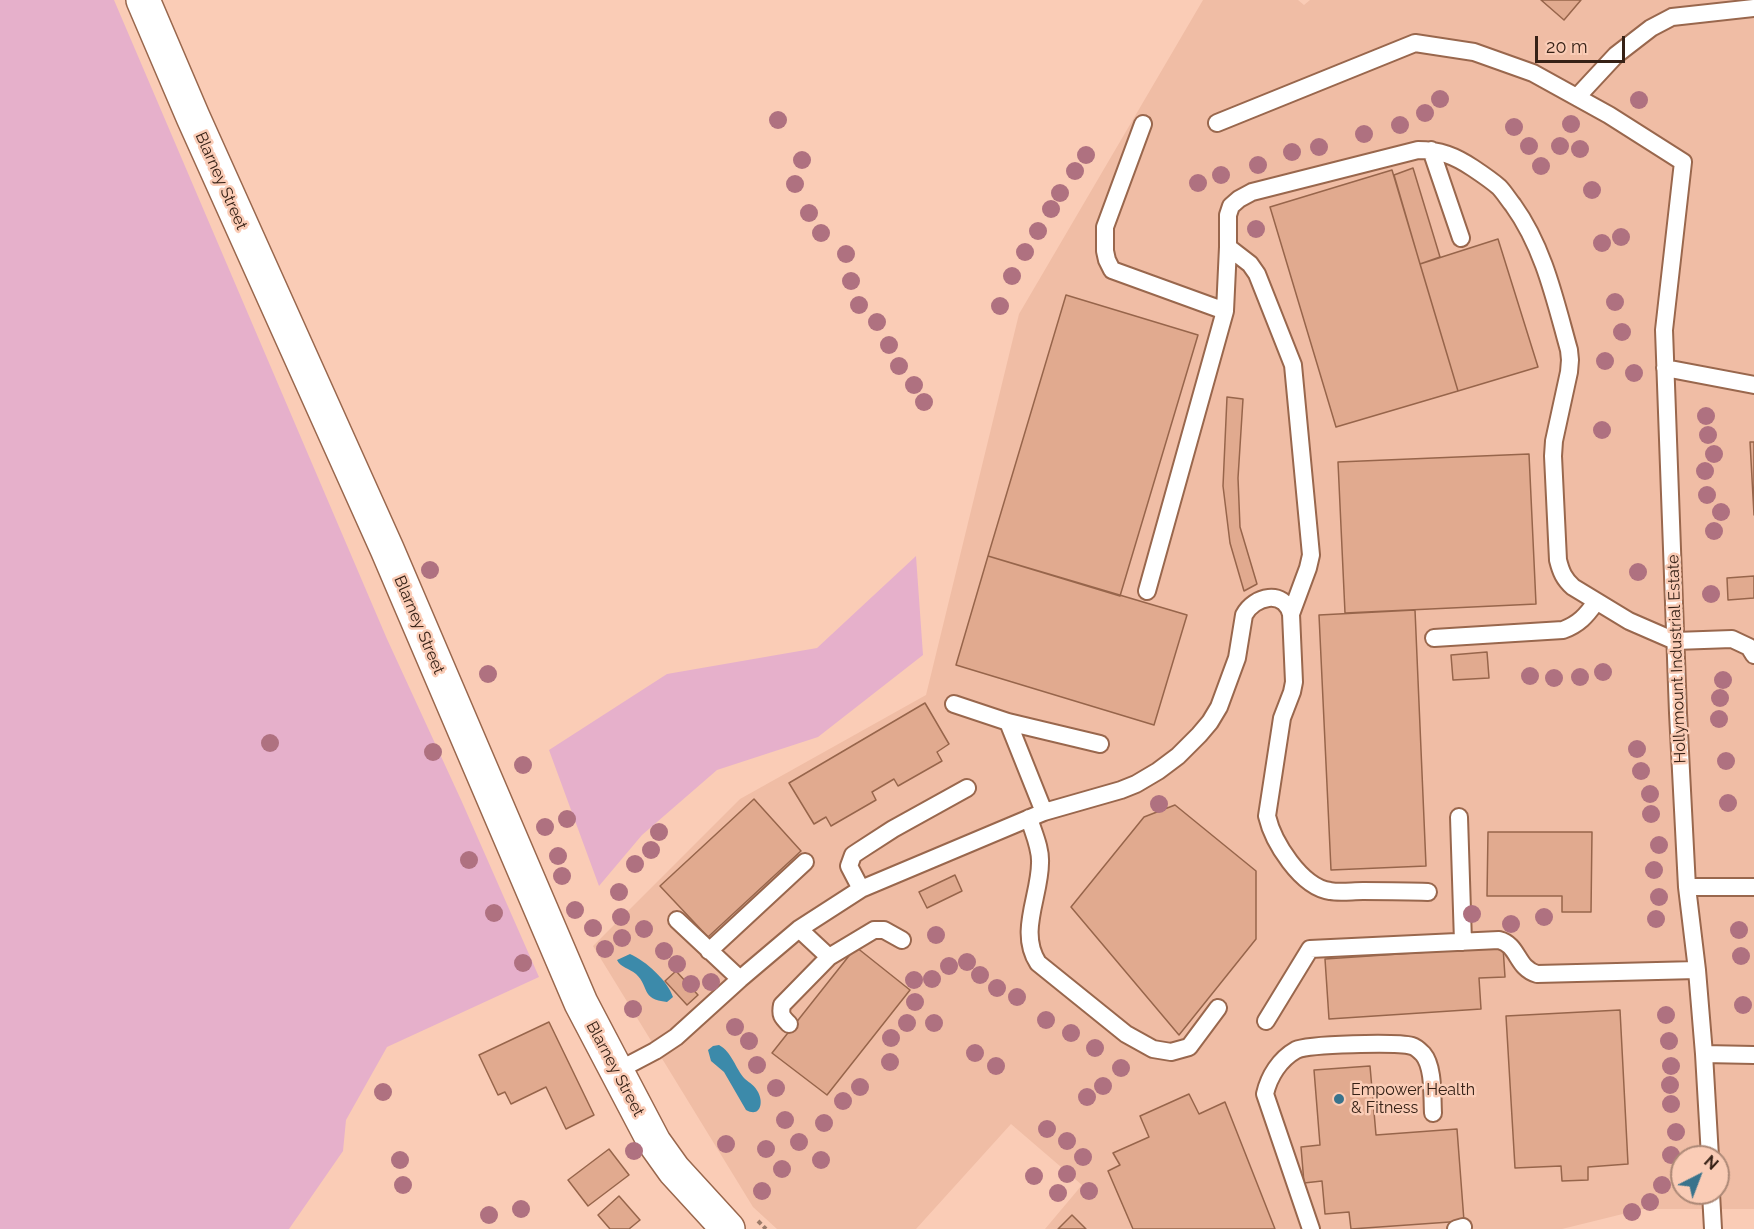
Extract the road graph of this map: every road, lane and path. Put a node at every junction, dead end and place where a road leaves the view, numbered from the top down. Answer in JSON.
{"nodes":[{"id":1,"x":143,"y":0,"type":"edge"},
{"id":2,"x":1754,"y":8,"type":"edge"},
{"id":3,"x":1577,"y":98,"type":"junction"},
{"id":4,"x":1217,"y":123,"type":"dead end"},
{"id":5,"x":1143,"y":124,"type":"dead end"},
{"id":6,"x":1431,"y":150,"type":"junction"},
{"id":7,"x":1461,"y":238,"type":"dead end"},
{"id":8,"x":1228,"y":247,"type":"junction"},
{"id":9,"x":1225,"y":311,"type":"junction"},
{"id":10,"x":1665,"y":368,"type":"junction"},
{"id":11,"x":1754,"y":385,"type":"edge"},
{"id":12,"x":1147,"y":591,"type":"dead end"},
{"id":13,"x":1596,"y":602,"type":"junction"},
{"id":14,"x":1291,"y":614,"type":"junction"},
{"id":15,"x":1434,"y":638,"type":"dead end"},
{"id":16,"x":1676,"y":641,"type":"junction"},
{"id":17,"x":1754,"y":655,"type":"edge"},
{"id":18,"x":954,"y":704,"type":"dead end"},
{"id":19,"x":1008,"y":722,"type":"junction"},
{"id":20,"x":1100,"y":744,"type":"dead end"},
{"id":21,"x":967,"y":788,"type":"dead end"},
{"id":22,"x":1037,"y":815,"type":"junction"},
{"id":23,"x":1459,"y":817,"type":"dead end"},
{"id":24,"x":805,"y":862,"type":"dead end"},
{"id":25,"x":1687,"y":887,"type":"junction"},
{"id":26,"x":1754,"y":887,"type":"edge"},
{"id":27,"x":861,"y":889,"type":"junction"},
{"id":28,"x":1428,"y":891,"type":"dead end"},
{"id":29,"x":677,"y":920,"type":"dead end"},
{"id":30,"x":799,"y":929,"type":"junction"},
{"id":31,"x":902,"y":940,"type":"dead end"},
{"id":32,"x":1462,"y":942,"type":"junction"},
{"id":33,"x":709,"y":951,"type":"junction"},
{"id":34,"x":829,"y":957,"type":"junction"},
{"id":35,"x":1697,"y":970,"type":"junction"},
{"id":36,"x":740,"y":980,"type":"junction"},
{"id":37,"x":1218,"y":1008,"type":"dead end"},
{"id":38,"x":1266,"y":1021,"type":"dead end"},
{"id":39,"x":789,"y":1024,"type":"dead end"},
{"id":40,"x":1704,"y":1054,"type":"junction"},
{"id":41,"x":1754,"y":1055,"type":"edge"},
{"id":42,"x":617,"y":1071,"type":"junction"},
{"id":43,"x":1433,"y":1113,"type":"dead end"},
{"id":44,"x":1709,"y":1145,"type":"edge"},
{"id":45,"x":1712,"y":1205,"type":"edge"},
{"id":46,"x":739,"y":1221,"type":"edge"},
{"id":47,"x":766,"y":1229,"type":"edge"},
{"id":48,"x":1311,"y":1229,"type":"edge"},
{"id":49,"x":1713,"y":1229,"type":"edge"}],
"edges":[{"from":1,"to":42,"type":"street","name":"Blarney Street"},
{"from":2,"to":3,"type":"lane"},
{"from":3,"to":4,"type":"lane"},
{"from":3,"to":10,"type":"lane","name":"Hollymount Industrial Estate"},
{"from":5,"to":9,"type":"lane"},
{"from":6,"to":7,"type":"lane"},
{"from":6,"to":8,"type":"lane"},
{"from":6,"to":13,"type":"lane"},
{"from":8,"to":9,"type":"lane"},
{"from":8,"to":14,"type":"lane"},
{"from":9,"to":12,"type":"lane"},
{"from":10,"to":11,"type":"lane"},
{"from":10,"to":16,"type":"lane","name":"Hollymount Industrial Estate"},
{"from":13,"to":15,"type":"lane"},
{"from":13,"to":16,"type":"lane"},
{"from":14,"to":22,"type":"lane"},
{"from":14,"to":28,"type":"lane"},
{"from":16,"to":17,"type":"lane"},
{"from":16,"to":25,"type":"lane","name":"Hollymount Industrial Estate"},
{"from":18,"to":19,"type":"lane"},
{"from":19,"to":20,"type":"lane"},
{"from":19,"to":22,"type":"lane"},
{"from":21,"to":27,"type":"lane"},
{"from":22,"to":27,"type":"lane"},
{"from":22,"to":37,"type":"lane"},
{"from":23,"to":32,"type":"lane"},
{"from":24,"to":33,"type":"lane"},
{"from":25,"to":26,"type":"lane"},
{"from":25,"to":35,"type":"lane","name":"Hollymount Industrial Estate"},
{"from":27,"to":30,"type":"lane"},
{"from":29,"to":33,"type":"lane"},
{"from":30,"to":34,"type":"lane"},
{"from":30,"to":36,"type":"lane"},
{"from":31,"to":34,"type":"lane"},
{"from":32,"to":35,"type":"lane"},
{"from":32,"to":38,"type":"lane"},
{"from":33,"to":36,"type":"lane"},
{"from":34,"to":39,"type":"lane"},
{"from":35,"to":40,"type":"lane","name":"Hollymount Industrial Estate"},
{"from":36,"to":42,"type":"lane"},
{"from":40,"to":41,"type":"lane"},
{"from":40,"to":44,"type":"lane","name":"Hollymount Industrial Estate"},
{"from":42,"to":46,"type":"street","name":"Blarney Street"},
{"from":43,"to":48,"type":"lane"},
{"from":45,"to":49,"type":"lane"},
{"from":46,"to":47,"type":"path"}]}
